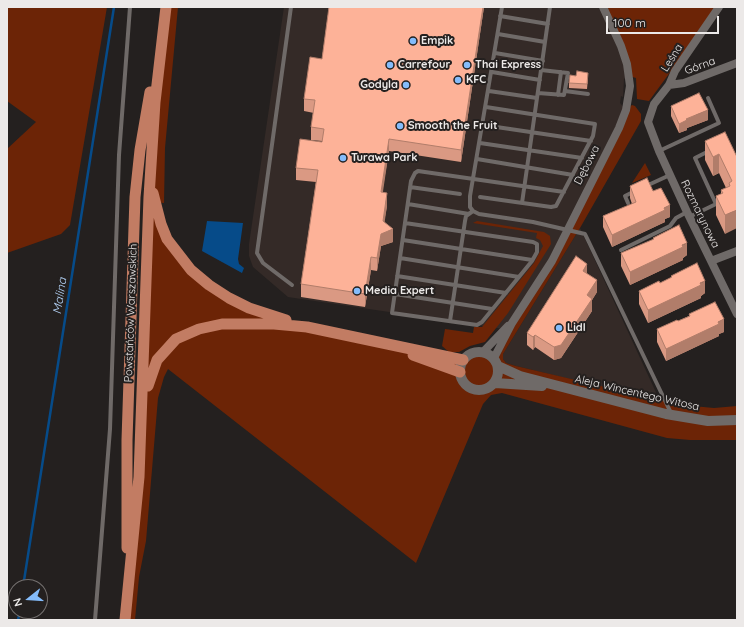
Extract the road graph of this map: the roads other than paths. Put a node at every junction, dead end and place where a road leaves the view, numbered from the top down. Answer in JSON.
{"nodes":[{"id":1,"x":130,"y":7,"type":"edge"},
{"id":2,"x":166,"y":7,"type":"edge"},
{"id":3,"x":291,"y":7,"type":"edge"},
{"id":4,"x":502,"y":7,"type":"edge"},
{"id":5,"x":550,"y":7,"type":"edge"},
{"id":6,"x":603,"y":7,"type":"edge"},
{"id":7,"x":719,"y":7,"type":"edge"},
{"id":8,"x":500,"y":16,"type":"junction"},
{"id":9,"x":548,"y":24,"type":"junction"},
{"id":10,"x":163,"y":27,"type":"junction"},
{"id":11,"x":498,"y":34,"type":"junction"},
{"id":12,"x":545,"y":42,"type":"junction"},
{"id":13,"x":495,"y":53,"type":"junction"},
{"id":14,"x":543,"y":61,"type":"junction"},
{"id":15,"x":737,"y":63,"type":"edge"},
{"id":16,"x":541,"y":70,"type":"junction"},
{"id":17,"x":492,"y":72,"type":"junction"},
{"id":18,"x":562,"y":72,"type":"junction"},
{"id":19,"x":540,"y":80,"type":"junction"},
{"id":20,"x":669,"y":85,"type":"junction"},
{"id":21,"x":489,"y":91,"type":"junction"},
{"id":22,"x":565,"y":91,"type":"junction"},
{"id":23,"x":538,"y":93,"type":"junction"},
{"id":24,"x":558,"y":94,"type":"junction"},
{"id":25,"x":588,"y":94,"type":"dead end"},
{"id":26,"x":537,"y":98,"type":"junction"},
{"id":27,"x":708,"y":98,"type":"dead end"},
{"id":28,"x":486,"y":107,"type":"junction"},
{"id":29,"x":535,"y":115,"type":"junction"},
{"id":30,"x":648,"y":122,"type":"joint"},
{"id":31,"x":483,"y":125,"type":"junction"},
{"id":32,"x":532,"y":132,"type":"junction"},
{"id":33,"x":591,"y":141,"type":"junction"},
{"id":34,"x":480,"y":142,"type":"junction"},
{"id":35,"x":715,"y":148,"type":"edge"},
{"id":36,"x":530,"y":150,"type":"junction"},
{"id":37,"x":659,"y":151,"type":"junction"},
{"id":38,"x":582,"y":158,"type":"junction"},
{"id":39,"x":478,"y":159,"type":"junction"},
{"id":40,"x":527,"y":167,"type":"junction"},
{"id":41,"x":150,"y":175,"type":"junction"},
{"id":42,"x":573,"y":175,"type":"junction"},
{"id":43,"x":670,"y":175,"type":"junction"},
{"id":44,"x":474,"y":178,"type":"junction"},
{"id":45,"x":524,"y":186,"type":"junction"},
{"id":46,"x":410,"y":187,"type":"junction"},
{"id":47,"x":643,"y":188,"type":"edge"},
{"id":48,"x":637,"y":190,"type":"edge"},
{"id":49,"x":564,"y":192,"type":"junction"},
{"id":50,"x":460,"y":194,"type":"dead end"},
{"id":51,"x":480,"y":197,"type":"dead end"},
{"id":52,"x":522,"y":203,"type":"junction"},
{"id":53,"x":628,"y":203,"type":"dead end"},
{"id":54,"x":408,"y":204,"type":"junction"},
{"id":55,"x":471,"y":212,"type":"junction"},
{"id":56,"x":688,"y":215,"type":"junction"},
{"id":57,"x":405,"y":223,"type":"junction"},
{"id":58,"x":568,"y":230,"type":"junction"},
{"id":59,"x":463,"y":231,"type":"junction"},
{"id":60,"x":403,"y":240,"type":"junction"},
{"id":61,"x":460,"y":249,"type":"junction"},
{"id":62,"x":621,"y":250,"type":"dead end"},
{"id":63,"x":737,"y":251,"type":"edge"},
{"id":64,"x":400,"y":258,"type":"junction"},
{"id":65,"x":532,"y":260,"type":"junction"},
{"id":66,"x":711,"y":261,"type":"junction"},
{"id":67,"x":458,"y":267,"type":"junction"},
{"id":68,"x":397,"y":276,"type":"junction"},
{"id":69,"x":519,"y":277,"type":"junction"},
{"id":70,"x":292,"y":285,"type":"dead end"},
{"id":71,"x":455,"y":285,"type":"junction"},
{"id":72,"x":506,"y":292,"type":"junction"},
{"id":73,"x":395,"y":294,"type":"junction"},
{"id":74,"x":452,"y":303,"type":"junction"},
{"id":75,"x":492,"y":309,"type":"junction"},
{"id":76,"x":737,"y":314,"type":"edge"},
{"id":77,"x":450,"y":321,"type":"junction"},
{"id":78,"x":512,"y":323,"type":"junction"},
{"id":79,"x":308,"y":327,"type":"junction"},
{"id":80,"x":390,"y":345,"type":"junction"},
{"id":81,"x":484,"y":352,"type":"junction"},
{"id":82,"x":463,"y":360,"type":"junction"},
{"id":83,"x":496,"y":362,"type":"junction"},
{"id":84,"x":460,"y":372,"type":"junction"},
{"id":85,"x":495,"y":383,"type":"junction"},
{"id":86,"x":556,"y":386,"type":"junction"},
{"id":87,"x":672,"y":415,"type":"junction"},
{"id":88,"x":737,"y":420,"type":"edge"},
{"id":89,"x":141,"y":443,"type":"junction"},
{"id":90,"x":127,"y":601,"type":"junction"},
{"id":91,"x":95,"y":620,"type":"edge"},
{"id":92,"x":125,"y":620,"type":"edge"}],
"edges":[{"from":1,"to":91,"type":"lane"},
{"from":2,"to":10,"type":"main road","name":"Powstańców Warszawskich"},
{"from":3,"to":70,"type":"lane"},
{"from":4,"to":8,"type":"lane"},
{"from":5,"to":9,"type":"lane"},
{"from":6,"to":58,"type":"street","name":"Dębowa"},
{"from":7,"to":20,"type":"street","name":"Leśna"},
{"from":8,"to":9,"type":"lane"},
{"from":8,"to":11,"type":"lane"},
{"from":9,"to":12,"type":"lane"},
{"from":10,"to":41,"type":"main road","name":"Powstańców Warszawskich"},
{"from":10,"to":90,"type":"main road","name":"Powstańców Warszawskich"},
{"from":11,"to":12,"type":"lane"},
{"from":11,"to":13,"type":"lane"},
{"from":12,"to":14,"type":"lane"},
{"from":13,"to":14,"type":"lane"},
{"from":13,"to":17,"type":"lane"},
{"from":14,"to":16,"type":"lane"},
{"from":15,"to":20,"type":"street","name":"Górna"},
{"from":16,"to":18,"type":"lane"},
{"from":16,"to":19,"type":"lane"},
{"from":17,"to":19,"type":"lane"},
{"from":17,"to":21,"type":"lane"},
{"from":18,"to":22,"type":"lane"},
{"from":18,"to":24,"type":"lane"},
{"from":19,"to":23,"type":"lane"},
{"from":20,"to":30,"type":"street","name":"Leśna"},
{"from":21,"to":26,"type":"lane"},
{"from":21,"to":28,"type":"lane"},
{"from":22,"to":24,"type":"lane"},
{"from":22,"to":25,"type":"lane"},
{"from":23,"to":24,"type":"lane"},
{"from":23,"to":26,"type":"lane"},
{"from":26,"to":29,"type":"lane"},
{"from":27,"to":37,"type":"lane"},
{"from":28,"to":29,"type":"lane"},
{"from":28,"to":31,"type":"lane"},
{"from":29,"to":32,"type":"lane"},
{"from":29,"to":33,"type":"lane"},
{"from":30,"to":37,"type":"street","name":"Rozmarynowa"},
{"from":31,"to":32,"type":"lane"},
{"from":31,"to":34,"type":"lane"},
{"from":32,"to":33,"type":"lane"},
{"from":32,"to":36,"type":"lane"},
{"from":33,"to":38,"type":"lane"},
{"from":34,"to":36,"type":"lane"},
{"from":34,"to":39,"type":"lane"},
{"from":35,"to":56,"type":"lane"},
{"from":36,"to":38,"type":"lane"},
{"from":36,"to":40,"type":"lane"},
{"from":37,"to":43,"type":"street","name":"Rozmarynowa"},
{"from":38,"to":42,"type":"lane"},
{"from":39,"to":40,"type":"lane"},
{"from":39,"to":44,"type":"lane"},
{"from":40,"to":42,"type":"lane"},
{"from":40,"to":45,"type":"lane"},
{"from":41,"to":79,"type":"main road"},
{"from":41,"to":89,"type":"main road","name":"Powstańców Warszawskich"},
{"from":42,"to":49,"type":"lane"},
{"from":43,"to":47,"type":"lane"},
{"from":43,"to":56,"type":"street","name":"Rozmarynowa"},
{"from":44,"to":45,"type":"lane"},
{"from":44,"to":46,"type":"lane"},
{"from":44,"to":55,"type":"lane"},
{"from":45,"to":49,"type":"lane"},
{"from":45,"to":52,"type":"lane"},
{"from":46,"to":50,"type":"lane"},
{"from":46,"to":54,"type":"lane"},
{"from":48,"to":53,"type":"lane"},
{"from":49,"to":52,"type":"lane"},
{"from":51,"to":52,"type":"lane"},
{"from":54,"to":55,"type":"lane"},
{"from":54,"to":57,"type":"lane"},
{"from":55,"to":58,"type":"lane"},
{"from":55,"to":59,"type":"lane"},
{"from":56,"to":62,"type":"lane"},
{"from":56,"to":66,"type":"street","name":"Rozmarynowa"},
{"from":57,"to":59,"type":"lane"},
{"from":57,"to":60,"type":"lane"},
{"from":58,"to":78,"type":"street","name":"Dębowa"},
{"from":58,"to":87,"type":"lane"},
{"from":59,"to":61,"type":"lane"},
{"from":59,"to":65,"type":"lane"},
{"from":60,"to":61,"type":"lane"},
{"from":60,"to":64,"type":"lane"},
{"from":61,"to":65,"type":"lane"},
{"from":61,"to":67,"type":"lane"},
{"from":63,"to":66,"type":"street"},
{"from":64,"to":67,"type":"lane"},
{"from":64,"to":68,"type":"lane"},
{"from":65,"to":69,"type":"lane"},
{"from":66,"to":76,"type":"street","name":"Rozmarynowa"},
{"from":67,"to":69,"type":"lane"},
{"from":67,"to":71,"type":"lane"},
{"from":68,"to":71,"type":"lane"},
{"from":68,"to":73,"type":"lane"},
{"from":69,"to":72,"type":"lane"},
{"from":71,"to":72,"type":"lane"},
{"from":71,"to":74,"type":"lane"},
{"from":72,"to":75,"type":"lane"},
{"from":73,"to":74,"type":"lane"},
{"from":73,"to":77,"type":"lane"},
{"from":74,"to":75,"type":"lane"},
{"from":74,"to":77,"type":"lane"},
{"from":75,"to":77,"type":"lane"},
{"from":78,"to":81,"type":"street","name":"Dębowa"},
{"from":78,"to":83,"type":"street","name":"Dębowa"},
{"from":79,"to":80,"type":"main road"},
{"from":79,"to":89,"type":"main road"},
{"from":80,"to":82,"type":"main road"},
{"from":80,"to":84,"type":"main road"},
{"from":81,"to":82,"type":"street"},
{"from":81,"to":83,"type":"street"},
{"from":82,"to":84,"type":"street"},
{"from":83,"to":85,"type":"street"},
{"from":83,"to":86,"type":"street","name":"Aleja Wincentego Witosa"},
{"from":84,"to":85,"type":"street"},
{"from":85,"to":86,"type":"street","name":"Aleja Wincentego Witosa"},
{"from":86,"to":87,"type":"street","name":"Aleja Wincentego Witosa"},
{"from":87,"to":88,"type":"street","name":"Aleja Wincentego Witosa"},
{"from":89,"to":90,"type":"main road","name":"Powstańców Warszawskich"},
{"from":90,"to":92,"type":"main road","name":"Powstańców Warszawskich"}]}
